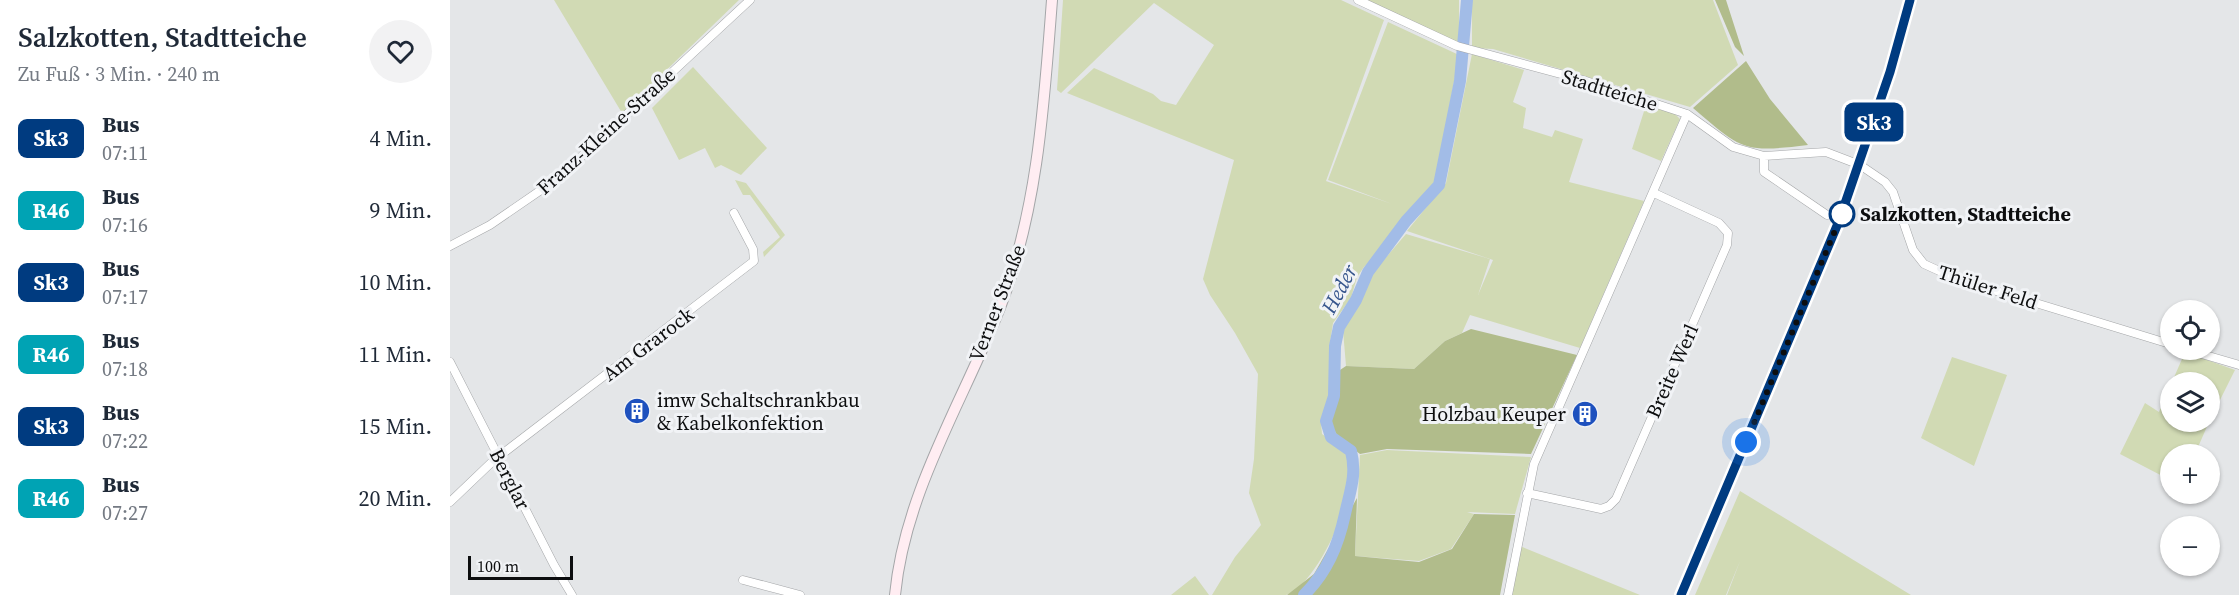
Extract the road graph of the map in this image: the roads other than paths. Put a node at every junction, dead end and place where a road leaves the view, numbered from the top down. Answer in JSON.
{"nodes":[{"id":1,"x":750,"y":0,"type":"edge"},
{"id":2,"x":1052,"y":0,"type":"edge"},
{"id":3,"x":1358,"y":0,"type":"edge"},
{"id":4,"x":1910,"y":0,"type":"edge"},
{"id":5,"x":1687,"y":114,"type":"junction"},
{"id":6,"x":1764,"y":156,"type":"junction"},
{"id":7,"x":1860,"y":165,"type":"junction"},
{"id":8,"x":1654,"y":193,"type":"junction"},
{"id":9,"x":734,"y":213,"type":"dead end"},
{"id":10,"x":1827,"y":215,"type":"dead end"},
{"id":11,"x":450,"y":246,"type":"edge"},
{"id":12,"x":2160,"y":341,"type":"edge"},
{"id":13,"x":2220,"y":360,"type":"edge"},
{"id":14,"x":450,"y":362,"type":"edge"},
{"id":15,"x":2239,"y":366,"type":"edge"},
{"id":16,"x":498,"y":457,"type":"junction"},
{"id":17,"x":1527,"y":493,"type":"junction"},
{"id":18,"x":450,"y":502,"type":"edge"},
{"id":19,"x":743,"y":580,"type":"dead end"},
{"id":20,"x":572,"y":595,"type":"edge"},
{"id":21,"x":800,"y":595,"type":"edge"},
{"id":22,"x":895,"y":595,"type":"edge"},
{"id":23,"x":1508,"y":595,"type":"edge"},
{"id":24,"x":1681,"y":595,"type":"edge"}],
"edges":[{"from":1,"to":11,"type":"street","name":"Franz-Kleine-Straße"},
{"from":2,"to":22,"type":"main road","name":"Verner Straße"},
{"from":3,"to":5,"type":"street","name":"Stadtteiche"},
{"from":4,"to":7,"type":"main road"},
{"from":5,"to":6,"type":"street","name":"Stadtteiche"},
{"from":5,"to":8,"type":"street"},
{"from":6,"to":7,"type":"street","name":"Stadtteiche"},
{"from":6,"to":10,"type":"street"},
{"from":7,"to":12,"type":"street","name":"Thüler Feld"},
{"from":7,"to":24,"type":"main road"},
{"from":8,"to":17,"type":"street"},
{"from":8,"to":17,"type":"street","name":"Breite Werl"},
{"from":9,"to":16,"type":"street","name":"Am Grarock"},
{"from":13,"to":15,"type":"street"},
{"from":14,"to":16,"type":"street","name":"Berglar"},
{"from":16,"to":18,"type":"street"},
{"from":16,"to":20,"type":"street","name":"Berglar"},
{"from":17,"to":23,"type":"street"},
{"from":19,"to":21,"type":"street"}]}
